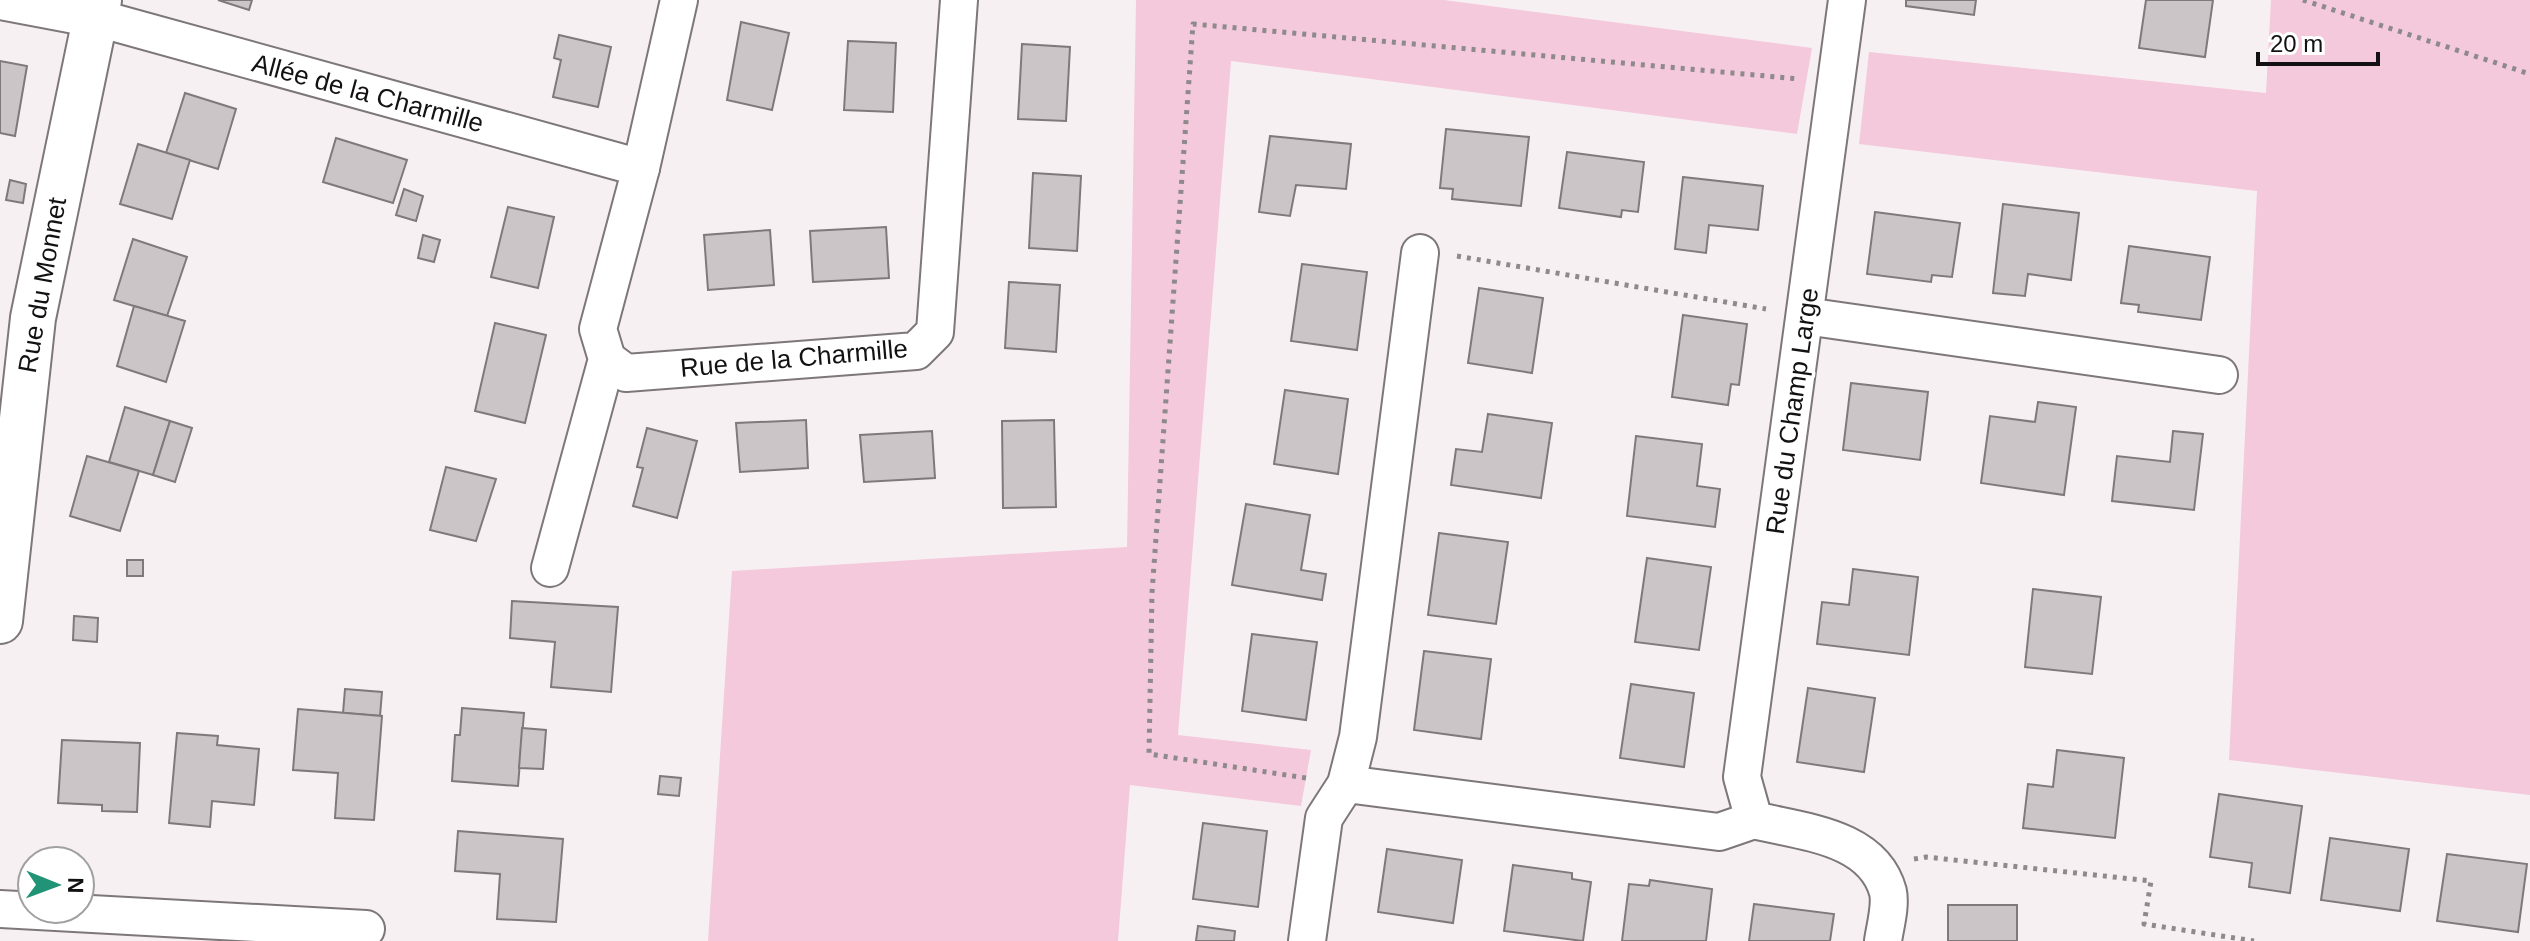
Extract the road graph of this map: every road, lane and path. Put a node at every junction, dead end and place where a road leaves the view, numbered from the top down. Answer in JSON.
{"nodes":[{"id":1,"x":679,"y":0,"type":"edge"},
{"id":2,"x":959,"y":0,"type":"edge"},
{"id":3,"x":1847,"y":0,"type":"edge"},
{"id":4,"x":2303,"y":0,"type":"edge"},
{"id":5,"x":0,"y":1,"type":"edge"},
{"id":6,"x":96,"y":10,"type":"edge"},
{"id":7,"x":2530,"y":74,"type":"edge"},
{"id":8,"x":1836,"y":82,"type":"junction"},
{"id":9,"x":641,"y":168,"type":"junction"},
{"id":10,"x":1420,"y":253,"type":"joint"},
{"id":11,"x":1805,"y":316,"type":"junction"},
{"id":12,"x":607,"y":359,"type":"junction"},
{"id":13,"x":2219,"y":375,"type":"dead end"},
{"id":14,"x":12,"y":394,"type":"edge"},
{"id":15,"x":550,"y":568,"type":"dead end"},
{"id":16,"x":0,"y":621,"type":"edge"},
{"id":17,"x":1346,"y":784,"type":"junction"},
{"id":18,"x":1754,"y":820,"type":"junction"},
{"id":19,"x":1877,"y":866,"type":"junction"},
{"id":20,"x":0,"y":909,"type":"edge"},
{"id":21,"x":366,"y":929,"type":"dead end"},
{"id":22,"x":1307,"y":941,"type":"edge"},
{"id":23,"x":1883,"y":941,"type":"edge"},
{"id":24,"x":2254,"y":941,"type":"edge"}],
"edges":[{"from":1,"to":9,"type":"street"},
{"from":2,"to":12,"type":"street","name":"Rue de la Charmille"},
{"from":3,"to":8,"type":"street","name":"Rue du Champ Large"},
{"from":4,"to":7,"type":"path"},
{"from":5,"to":6,"type":"street","name":"Allée de la Charmille"},
{"from":6,"to":9,"type":"street","name":"Allée de la Charmille"},
{"from":6,"to":14,"type":"street","name":"Rue du Monnet"},
{"from":8,"to":11,"type":"street","name":"Rue du Champ Large"},
{"from":8,"to":17,"type":"path"},
{"from":9,"to":12,"type":"street"},
{"from":10,"to":11,"type":"path"},
{"from":10,"to":17,"type":"street"},
{"from":11,"to":13,"type":"street"},
{"from":11,"to":18,"type":"street","name":"Rue du Champ Large"},
{"from":12,"to":15,"type":"street"},
{"from":14,"to":16,"type":"street","name":"Rue du Monnet"},
{"from":17,"to":18,"type":"street"},
{"from":17,"to":22,"type":"street"},
{"from":18,"to":19,"type":"street"},
{"from":19,"to":23,"type":"street"},
{"from":19,"to":24,"type":"path"},
{"from":20,"to":21,"type":"street"}]}
